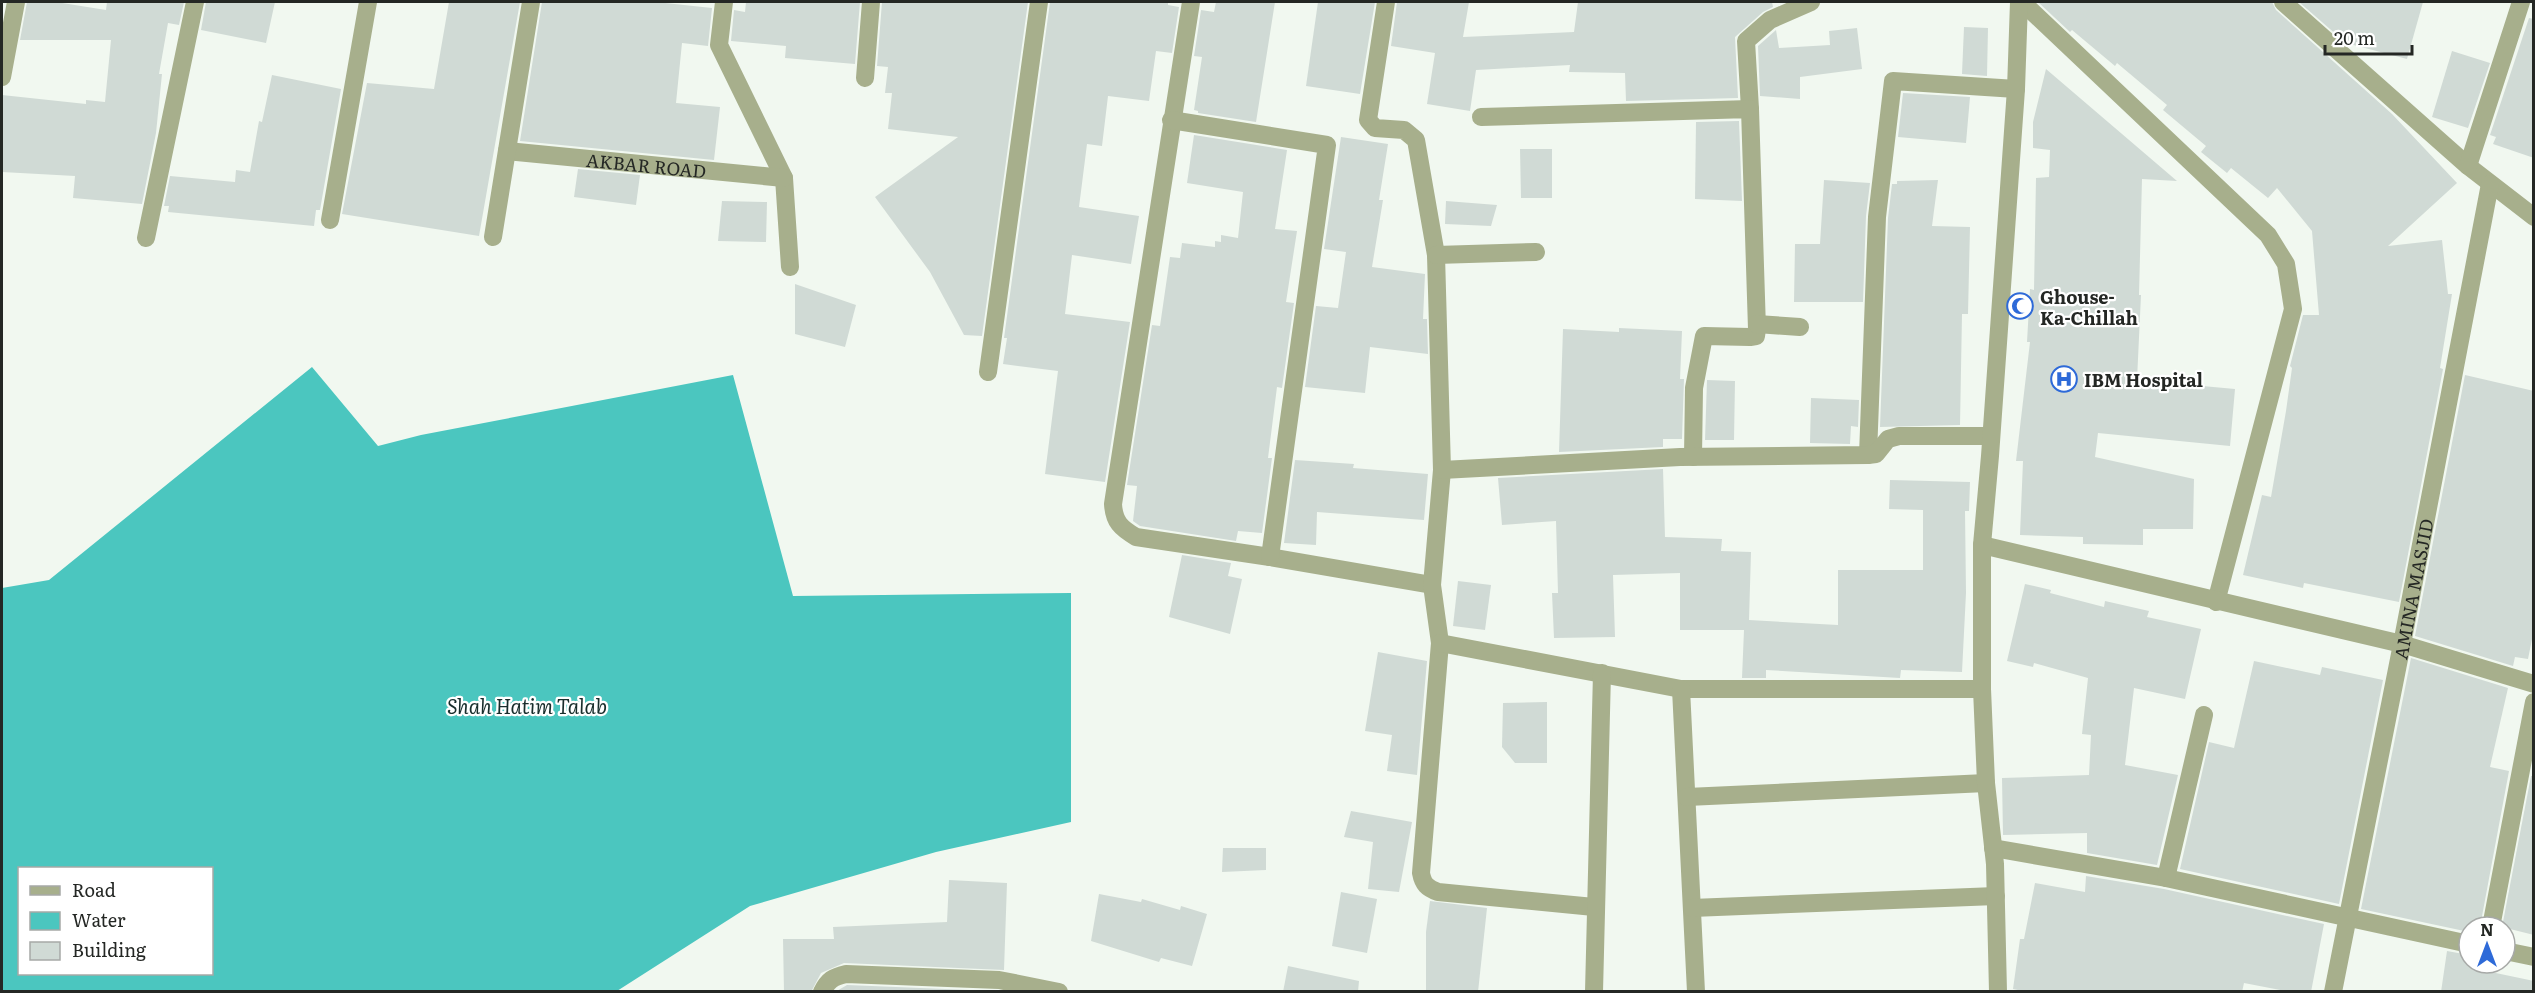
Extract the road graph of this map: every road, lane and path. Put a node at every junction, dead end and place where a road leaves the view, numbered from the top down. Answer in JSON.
{"nodes":[{"id":1,"x":16,"y":2,"type":"edge"},
{"id":2,"x":195,"y":2,"type":"edge"},
{"id":3,"x":368,"y":2,"type":"edge"},
{"id":4,"x":531,"y":2,"type":"edge"},
{"id":5,"x":724,"y":2,"type":"edge"},
{"id":6,"x":871,"y":2,"type":"edge"},
{"id":7,"x":1039,"y":2,"type":"edge"},
{"id":8,"x":1191,"y":2,"type":"edge"},
{"id":9,"x":1386,"y":2,"type":"edge"},
{"id":10,"x":1811,"y":2,"type":"edge"},
{"id":11,"x":2020,"y":2,"type":"edge"},
{"id":12,"x":2283,"y":2,"type":"edge"},
{"id":13,"x":2521,"y":2,"type":"edge"},
{"id":14,"x":2,"y":77,"type":"edge"},
{"id":15,"x":865,"y":78,"type":"dead end"},
{"id":16,"x":2016,"y":89,"type":"junction"},
{"id":17,"x":1750,"y":109,"type":"junction"},
{"id":18,"x":1481,"y":117,"type":"dead end"},
{"id":19,"x":1171,"y":120,"type":"junction"},
{"id":20,"x":507,"y":152,"type":"junction"},
{"id":21,"x":2468,"y":166,"type":"junction"},
{"id":22,"x":784,"y":178,"type":"junction"},
{"id":23,"x":2490,"y":184,"type":"junction"},
{"id":24,"x":2534,"y":218,"type":"edge"},
{"id":25,"x":330,"y":220,"type":"dead end"},
{"id":26,"x":493,"y":237,"type":"dead end"},
{"id":27,"x":146,"y":238,"type":"dead end"},
{"id":28,"x":1536,"y":252,"type":"dead end"},
{"id":29,"x":1436,"y":255,"type":"junction"},
{"id":30,"x":790,"y":267,"type":"dead end"},
{"id":31,"x":1757,"y":324,"type":"junction"},
{"id":32,"x":1800,"y":327,"type":"dead end"},
{"id":33,"x":988,"y":372,"type":"dead end"},
{"id":34,"x":1991,"y":436,"type":"junction"},
{"id":35,"x":1868,"y":455,"type":"junction"},
{"id":36,"x":1693,"y":457,"type":"junction"},
{"id":37,"x":1442,"y":470,"type":"junction"},
{"id":38,"x":1982,"y":545,"type":"junction"},
{"id":39,"x":1270,"y":557,"type":"junction"},
{"id":40,"x":1432,"y":585,"type":"junction"},
{"id":41,"x":2216,"y":602,"type":"junction"},
{"id":42,"x":1440,"y":644,"type":"junction"},
{"id":43,"x":2402,"y":644,"type":"junction"},
{"id":44,"x":1602,"y":673,"type":"junction"},
{"id":45,"x":2534,"y":684,"type":"edge"},
{"id":46,"x":1681,"y":689,"type":"junction"},
{"id":47,"x":1982,"y":689,"type":"junction"},
{"id":48,"x":2534,"y":702,"type":"edge"},
{"id":49,"x":2204,"y":715,"type":"dead end"},
{"id":50,"x":1986,"y":783,"type":"junction"},
{"id":51,"x":1686,"y":797,"type":"junction"},
{"id":52,"x":1993,"y":848,"type":"junction"},
{"id":53,"x":2166,"y":878,"type":"junction"},
{"id":54,"x":1996,"y":896,"type":"junction"},
{"id":55,"x":1594,"y":907,"type":"junction"},
{"id":56,"x":1692,"y":908,"type":"junction"},
{"id":57,"x":2493,"y":915,"type":"edge"},
{"id":58,"x":2346,"y":919,"type":"junction"},
{"id":59,"x":2457,"y":942,"type":"edge"},
{"id":60,"x":2517,"y":953,"type":"edge"},
{"id":61,"x":2534,"y":957,"type":"edge"},
{"id":62,"x":822,"y":992,"type":"edge"},
{"id":63,"x":1059,"y":992,"type":"edge"},
{"id":64,"x":1594,"y":992,"type":"edge"},
{"id":65,"x":1696,"y":992,"type":"edge"},
{"id":66,"x":1998,"y":992,"type":"edge"},
{"id":67,"x":2333,"y":992,"type":"edge"}],
"edges":[{"from":1,"to":14,"type":"street"},
{"from":2,"to":27,"type":"street"},
{"from":3,"to":25,"type":"street"},
{"from":4,"to":20,"type":"street"},
{"from":5,"to":22,"type":"street"},
{"from":6,"to":15,"type":"street"},
{"from":7,"to":33,"type":"street"},
{"from":8,"to":19,"type":"street"},
{"from":9,"to":29,"type":"street"},
{"from":10,"to":17,"type":"street"},
{"from":11,"to":16,"type":"street"},
{"from":11,"to":41,"type":"street"},
{"from":12,"to":21,"type":"street"},
{"from":13,"to":21,"type":"street"},
{"from":16,"to":34,"type":"street"},
{"from":16,"to":35,"type":"street"},
{"from":17,"to":18,"type":"street"},
{"from":17,"to":31,"type":"street"},
{"from":19,"to":39,"type":"street"},
{"from":19,"to":39,"type":"street"},
{"from":20,"to":22,"type":"street","name":"AKBAR ROAD"},
{"from":20,"to":26,"type":"street"},
{"from":21,"to":23,"type":"street"},
{"from":22,"to":30,"type":"street"},
{"from":23,"to":24,"type":"street"},
{"from":23,"to":43,"type":"street","name":"AMINA MASJID"},
{"from":28,"to":29,"type":"street"},
{"from":29,"to":37,"type":"street"},
{"from":31,"to":32,"type":"street"},
{"from":31,"to":36,"type":"street"},
{"from":34,"to":35,"type":"street"},
{"from":34,"to":38,"type":"street"},
{"from":35,"to":36,"type":"street"},
{"from":36,"to":37,"type":"street"},
{"from":37,"to":40,"type":"street"},
{"from":38,"to":41,"type":"street"},
{"from":38,"to":47,"type":"street"},
{"from":39,"to":40,"type":"street"},
{"from":40,"to":42,"type":"street"},
{"from":41,"to":43,"type":"street"},
{"from":42,"to":44,"type":"street"},
{"from":42,"to":55,"type":"street"},
{"from":43,"to":45,"type":"street"},
{"from":43,"to":58,"type":"street","name":"AMINA MASJID"},
{"from":44,"to":46,"type":"street"},
{"from":44,"to":55,"type":"street"},
{"from":46,"to":47,"type":"street"},
{"from":46,"to":51,"type":"street"},
{"from":47,"to":50,"type":"street"},
{"from":48,"to":57,"type":"street"},
{"from":49,"to":53,"type":"street"},
{"from":50,"to":51,"type":"street"},
{"from":50,"to":52,"type":"street"},
{"from":51,"to":56,"type":"street"},
{"from":52,"to":53,"type":"street"},
{"from":52,"to":54,"type":"street"},
{"from":53,"to":58,"type":"street"},
{"from":54,"to":56,"type":"street"},
{"from":54,"to":66,"type":"street"},
{"from":55,"to":64,"type":"street"},
{"from":56,"to":65,"type":"street"},
{"from":58,"to":59,"type":"street"},
{"from":58,"to":67,"type":"street","name":"AMINA MASJID"},
{"from":60,"to":61,"type":"street"},
{"from":62,"to":63,"type":"street"}]}
